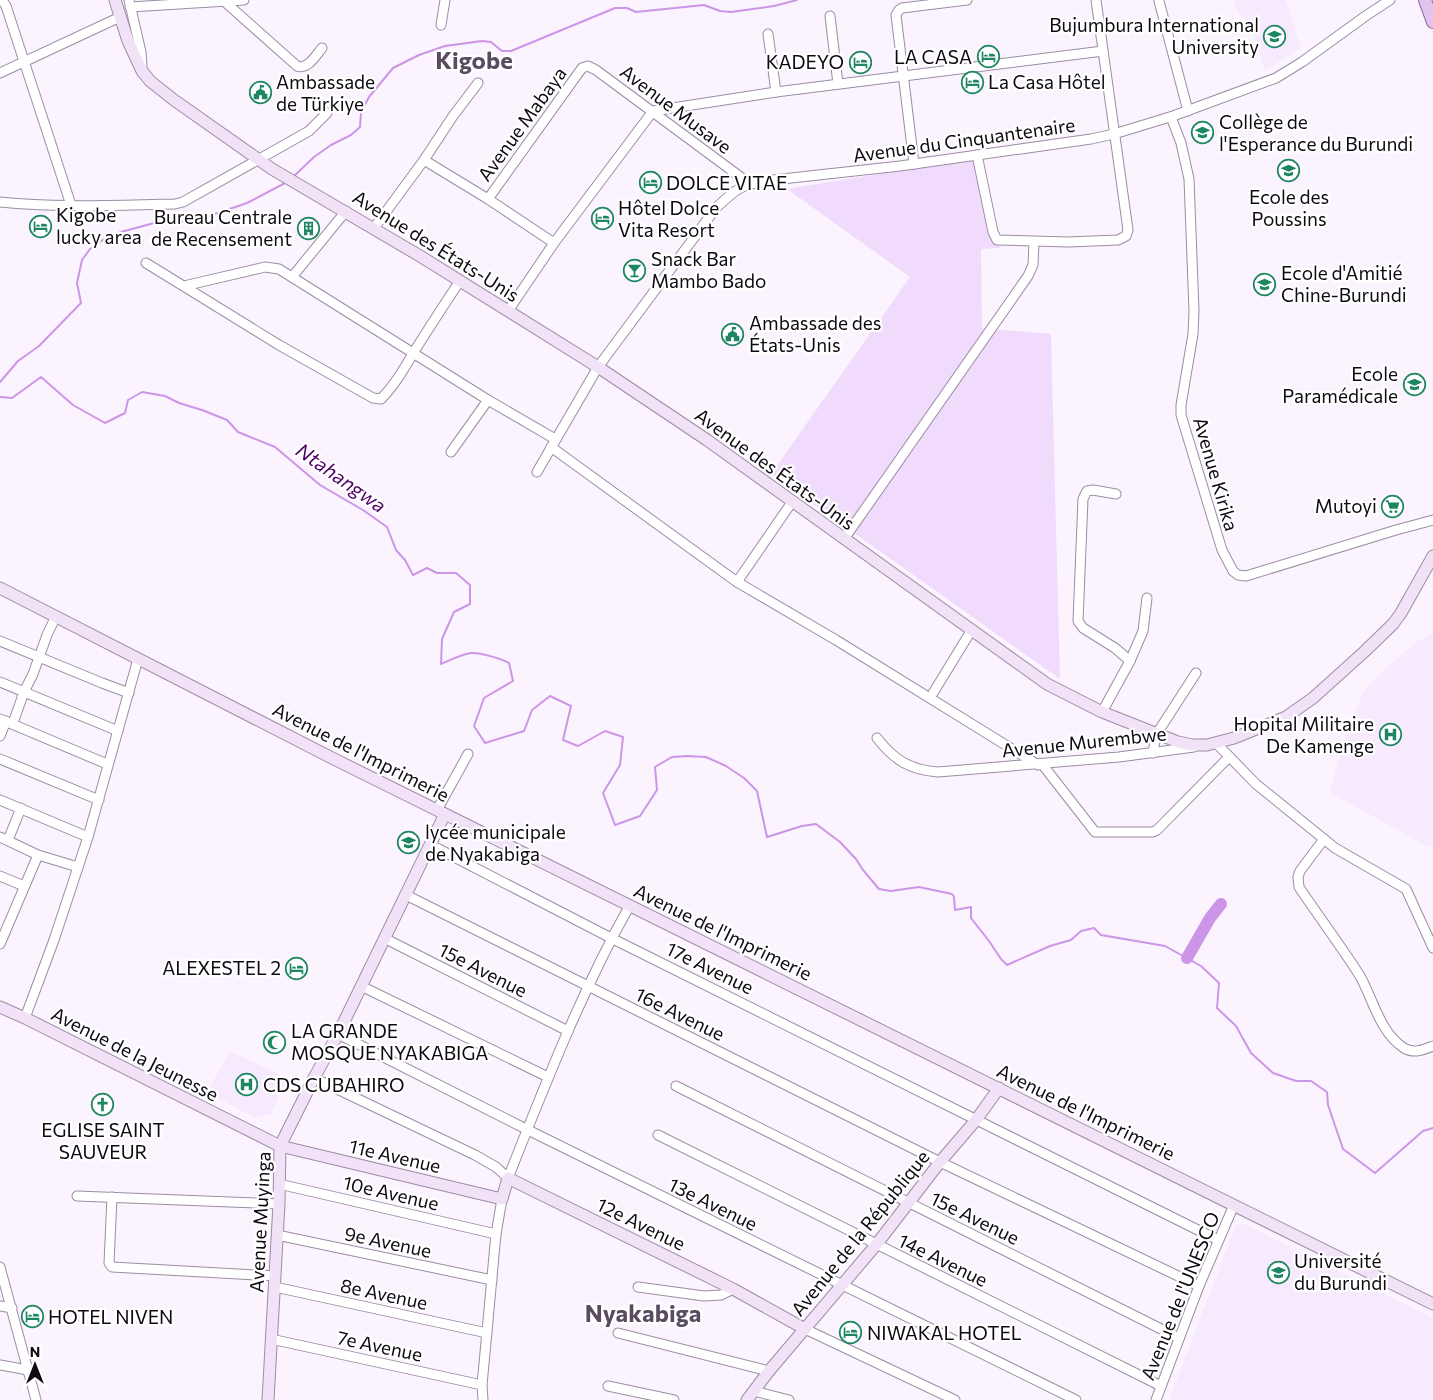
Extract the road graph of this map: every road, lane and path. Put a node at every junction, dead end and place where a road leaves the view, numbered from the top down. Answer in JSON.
{"nodes":[{"id":1,"x":2,"y":0,"type":"edge"},
{"id":2,"x":115,"y":0,"type":"edge"},
{"id":3,"x":244,"y":0,"type":"edge"},
{"id":4,"x":445,"y":0,"type":"edge"},
{"id":5,"x":968,"y":0,"type":"edge"},
{"id":6,"x":1096,"y":0,"type":"edge"},
{"id":7,"x":1390,"y":0,"type":"edge"},
{"id":8,"x":1425,"y":0,"type":"edge"},
{"id":9,"x":225,"y":1,"type":"edge"},
{"id":10,"x":1159,"y":1,"type":"dead end"},
{"id":11,"x":129,"y":3,"type":"edge"},
{"id":12,"x":830,"y":16,"type":"dead end"},
{"id":13,"x":120,"y":17,"type":"junction"},
{"id":14,"x":1433,"y":22,"type":"edge"},
{"id":15,"x":442,"y":25,"type":"dead end"},
{"id":16,"x":768,"y":34,"type":"dead end"},
{"id":17,"x":322,"y":48,"type":"dead end"},
{"id":18,"x":1103,"y":51,"type":"junction"},
{"id":19,"x":24,"y":62,"type":"junction"},
{"id":20,"x":582,"y":68,"type":"joint"},
{"id":21,"x":142,"y":71,"type":"junction"},
{"id":22,"x":0,"y":73,"type":"edge"},
{"id":23,"x":904,"y":76,"type":"junction"},
{"id":24,"x":478,"y":83,"type":"dead end"},
{"id":25,"x":838,"y":84,"type":"junction"},
{"id":26,"x":776,"y":92,"type":"junction"},
{"id":27,"x":1188,"y":111,"type":"junction"},
{"id":28,"x":653,"y":112,"type":"junction"},
{"id":29,"x":327,"y":113,"type":"dead end"},
{"id":30,"x":1171,"y":117,"type":"junction"},
{"id":31,"x":1114,"y":134,"type":"junction"},
{"id":32,"x":978,"y":155,"type":"junction"},
{"id":33,"x":259,"y":160,"type":"junction"},
{"id":34,"x":424,"y":160,"type":"junction"},
{"id":35,"x":914,"y":164,"type":"junction"},
{"id":36,"x":750,"y":184,"type":"junction"},
{"id":37,"x":488,"y":199,"type":"junction"},
{"id":38,"x":0,"y":202,"type":"edge"},
{"id":39,"x":71,"y":205,"type":"junction"},
{"id":40,"x":346,"y":211,"type":"junction"},
{"id":41,"x":374,"y":228,"type":"junction"},
{"id":42,"x":1034,"y":242,"type":"junction"},
{"id":43,"x":554,"y":244,"type":"junction"},
{"id":44,"x":146,"y":264,"type":"dead end"},
{"id":45,"x":292,"y":277,"type":"junction"},
{"id":46,"x":460,"y":281,"type":"junction"},
{"id":47,"x":184,"y":286,"type":"junction"},
{"id":48,"x":508,"y":311,"type":"junction"},
{"id":49,"x":413,"y":353,"type":"junction"},
{"id":50,"x":598,"y":367,"type":"junction"},
{"id":51,"x":488,"y":400,"type":"junction"},
{"id":52,"x":553,"y":443,"type":"junction"},
{"id":53,"x":451,"y":452,"type":"dead end"},
{"id":54,"x":537,"y":472,"type":"dead end"},
{"id":55,"x":1116,"y":494,"type":"dead end"},
{"id":56,"x":792,"y":502,"type":"junction"},
{"id":57,"x":1433,"y":520,"type":"edge"},
{"id":58,"x":844,"y":539,"type":"junction"},
{"id":59,"x":1433,"y":556,"type":"edge"},
{"id":60,"x":737,"y":582,"type":"junction"},
{"id":61,"x":0,"y":588,"type":"edge"},
{"id":62,"x":1147,"y":598,"type":"dead end"},
{"id":63,"x":56,"y":616,"type":"junction"},
{"id":64,"x":971,"y":631,"type":"junction"},
{"id":65,"x":0,"y":641,"type":"edge"},
{"id":66,"x":39,"y":657,"type":"junction"},
{"id":67,"x":138,"y":659,"type":"junction"},
{"id":68,"x":1130,"y":661,"type":"junction"},
{"id":69,"x":1196,"y":673,"type":"dead end"},
{"id":70,"x":0,"y":682,"type":"edge"},
{"id":71,"x":24,"y":692,"type":"junction"},
{"id":72,"x":129,"y":693,"type":"junction"},
{"id":73,"x":930,"y":698,"type":"junction"},
{"id":74,"x":1102,"y":712,"type":"junction"},
{"id":75,"x":6,"y":721,"type":"edge"},
{"id":76,"x":118,"y":731,"type":"junction"},
{"id":77,"x":1156,"y":734,"type":"junction"},
{"id":78,"x":0,"y":736,"type":"edge"},
{"id":79,"x":877,"y":738,"type":"dead end"},
{"id":80,"x":1216,"y":743,"type":"junction"},
{"id":81,"x":1202,"y":745,"type":"junction"},
{"id":82,"x":1152,"y":753,"type":"junction"},
{"id":83,"x":468,"y":754,"type":"dead end"},
{"id":84,"x":1229,"y":757,"type":"junction"},
{"id":85,"x":0,"y":759,"type":"edge"},
{"id":86,"x":108,"y":764,"type":"junction"},
{"id":87,"x":1040,"y":764,"type":"junction"},
{"id":88,"x":0,"y":800,"type":"edge"},
{"id":89,"x":99,"y":800,"type":"junction"},
{"id":90,"x":21,"y":808,"type":"junction"},
{"id":91,"x":442,"y":812,"type":"junction"},
{"id":92,"x":88,"y":837,"type":"junction"},
{"id":93,"x":4,"y":838,"type":"edge"},
{"id":94,"x":1324,"y":839,"type":"junction"},
{"id":95,"x":431,"y":845,"type":"junction"},
{"id":96,"x":38,"y":855,"type":"junction"},
{"id":97,"x":78,"y":868,"type":"junction"},
{"id":98,"x":0,"y":876,"type":"edge"},
{"id":99,"x":24,"y":886,"type":"junction"},
{"id":100,"x":406,"y":895,"type":"junction"},
{"id":101,"x":630,"y":905,"type":"junction"},
{"id":102,"x":384,"y":938,"type":"junction"},
{"id":103,"x":611,"y":938,"type":"junction"},
{"id":104,"x":0,"y":944,"type":"edge"},
{"id":105,"x":1433,"y":948,"type":"edge"},
{"id":106,"x":361,"y":986,"type":"junction"},
{"id":107,"x":587,"y":986,"type":"junction"},
{"id":108,"x":0,"y":1008,"type":"edge"},
{"id":109,"x":25,"y":1018,"type":"junction"},
{"id":110,"x":568,"y":1031,"type":"junction"},
{"id":111,"x":338,"y":1034,"type":"junction"},
{"id":112,"x":1433,"y":1046,"type":"edge"},
{"id":113,"x":548,"y":1077,"type":"junction"},
{"id":114,"x":314,"y":1078,"type":"junction"},
{"id":115,"x":676,"y":1086,"type":"dead end"},
{"id":116,"x":999,"y":1088,"type":"junction"},
{"id":117,"x":976,"y":1120,"type":"junction"},
{"id":118,"x":528,"y":1130,"type":"junction"},
{"id":119,"x":658,"y":1135,"type":"dead end"},
{"id":120,"x":280,"y":1146,"type":"junction"},
{"id":121,"x":940,"y":1162,"type":"junction"},
{"id":122,"x":508,"y":1178,"type":"junction"},
{"id":123,"x":280,"y":1184,"type":"junction"},
{"id":124,"x":77,"y":1196,"type":"dead end"},
{"id":125,"x":112,"y":1197,"type":"junction"},
{"id":126,"x":502,"y":1199,"type":"junction"},
{"id":127,"x":908,"y":1203,"type":"junction"},
{"id":128,"x":279,"y":1204,"type":"junction"},
{"id":129,"x":1234,"y":1205,"type":"junction"},
{"id":130,"x":496,"y":1234,"type":"junction"},
{"id":131,"x":277,"y":1235,"type":"junction"},
{"id":132,"x":1218,"y":1240,"type":"junction"},
{"id":133,"x":876,"y":1244,"type":"junction"},
{"id":134,"x":0,"y":1266,"type":"edge"},
{"id":135,"x":492,"y":1280,"type":"junction"},
{"id":136,"x":275,"y":1281,"type":"junction"},
{"id":137,"x":842,"y":1285,"type":"junction"},
{"id":138,"x":1199,"y":1286,"type":"junction"},
{"id":139,"x":638,"y":1287,"type":"dead end"},
{"id":140,"x":733,"y":1289,"type":"junction"},
{"id":141,"x":1433,"y":1304,"type":"edge"},
{"id":142,"x":0,"y":1306,"type":"edge"},
{"id":143,"x":12,"y":1308,"type":"junction"},
{"id":144,"x":805,"y":1329,"type":"junction"},
{"id":145,"x":618,"y":1333,"type":"dead end"},
{"id":146,"x":487,"y":1334,"type":"junction"},
{"id":147,"x":1179,"y":1338,"type":"junction"},
{"id":148,"x":271,"y":1339,"type":"junction"},
{"id":149,"x":0,"y":1365,"type":"edge"},
{"id":150,"x":28,"y":1370,"type":"junction"},
{"id":151,"x":769,"y":1371,"type":"junction"},
{"id":152,"x":482,"y":1386,"type":"junction"},
{"id":153,"x":608,"y":1386,"type":"dead end"},
{"id":154,"x":1161,"y":1386,"type":"junction"},
{"id":155,"x":750,"y":1396,"type":"edge"},
{"id":156,"x":36,"y":1400,"type":"edge"},
{"id":157,"x":268,"y":1400,"type":"edge"},
{"id":158,"x":483,"y":1400,"type":"edge"},
{"id":159,"x":674,"y":1400,"type":"edge"},
{"id":160,"x":789,"y":1400,"type":"edge"},
{"id":161,"x":955,"y":1400,"type":"edge"},
{"id":162,"x":1076,"y":1400,"type":"edge"},
{"id":163,"x":1156,"y":1400,"type":"edge"}],
"edges":[{"from":1,"to":19,"type":"street"},
{"from":2,"to":13,"type":"street","name":"Avenue des États-Unis"},
{"from":3,"to":9,"type":"street"},
{"from":4,"to":15,"type":"street"},
{"from":5,"to":23,"type":"street"},
{"from":6,"to":18,"type":"street"},
{"from":7,"to":27,"type":"street","name":"Avenue du Cinquantenaire"},
{"from":8,"to":14,"type":"main road"},
{"from":9,"to":11,"type":"street"},
{"from":9,"to":17,"type":"street"},
{"from":10,"to":27,"type":"street"},
{"from":11,"to":21,"type":"street"},
{"from":12,"to":25,"type":"street"},
{"from":13,"to":19,"type":"street"},
{"from":13,"to":21,"type":"street","name":"Avenue des États-Unis"},
{"from":16,"to":26,"type":"street"},
{"from":18,"to":23,"type":"street"},
{"from":18,"to":31,"type":"street"},
{"from":19,"to":22,"type":"street"},
{"from":19,"to":39,"type":"street"},
{"from":20,"to":28,"type":"street","name":"Avenue Musave"},
{"from":20,"to":37,"type":"street","name":"Avenue Mabaya"},
{"from":21,"to":33,"type":"street","name":"Avenue des États-Unis"},
{"from":23,"to":25,"type":"street"},
{"from":23,"to":35,"type":"street"},
{"from":24,"to":34,"type":"street"},
{"from":25,"to":26,"type":"street"},
{"from":26,"to":28,"type":"street"},
{"from":27,"to":30,"type":"street","name":"Avenue du Cinquantenaire"},
{"from":28,"to":36,"type":"street","name":"Avenue Musave"},
{"from":28,"to":43,"type":"street"},
{"from":29,"to":33,"type":"street"},
{"from":30,"to":31,"type":"street","name":"Avenue du Cinquantenaire"},
{"from":30,"to":57,"type":"street","name":"Avenue Kirika"},
{"from":31,"to":32,"type":"street","name":"Avenue du Cinquantenaire"},
{"from":31,"to":42,"type":"street"},
{"from":32,"to":35,"type":"street","name":"Avenue du Cinquantenaire"},
{"from":32,"to":42,"type":"street"},
{"from":33,"to":39,"type":"street"},
{"from":33,"to":40,"type":"street","name":"Avenue des États-Unis"},
{"from":34,"to":37,"type":"street"},
{"from":34,"to":41,"type":"street"},
{"from":35,"to":36,"type":"street","name":"Avenue du Cinquantenaire"},
{"from":36,"to":50,"type":"street","name":"Avenue du Cinquantenaire"},
{"from":37,"to":43,"type":"street"},
{"from":38,"to":39,"type":"street"},
{"from":40,"to":41,"type":"street","name":"Avenue des États-Unis"},
{"from":40,"to":45,"type":"street"},
{"from":41,"to":46,"type":"street","name":"Avenue des États-Unis"},
{"from":42,"to":58,"type":"street"},
{"from":43,"to":48,"type":"street"},
{"from":44,"to":47,"type":"street"},
{"from":45,"to":47,"type":"street"},
{"from":45,"to":49,"type":"street"},
{"from":46,"to":48,"type":"street","name":"Avenue des États-Unis"},
{"from":46,"to":49,"type":"street"},
{"from":47,"to":49,"type":"street"},
{"from":48,"to":50,"type":"street","name":"Avenue des États-Unis"},
{"from":49,"to":51,"type":"street"},
{"from":50,"to":52,"type":"street","name":"Avenue du Cinquantenaire"},
{"from":50,"to":56,"type":"street","name":"Avenue des États-Unis"},
{"from":51,"to":52,"type":"street"},
{"from":51,"to":53,"type":"street"},
{"from":52,"to":54,"type":"street","name":"Avenue du Cinquantenaire"},
{"from":52,"to":60,"type":"street"},
{"from":55,"to":68,"type":"street"},
{"from":56,"to":58,"type":"street","name":"Avenue des États-Unis"},
{"from":56,"to":60,"type":"street"},
{"from":58,"to":64,"type":"street","name":"Avenue des États-Unis"},
{"from":59,"to":80,"type":"street","name":"Avenue des États-Unis"},
{"from":60,"to":73,"type":"street"},
{"from":61,"to":63,"type":"street","name":"Avenue de l'Imprimerie"},
{"from":62,"to":68,"type":"street"},
{"from":63,"to":66,"type":"street"},
{"from":63,"to":67,"type":"street","name":"Avenue de l'Imprimerie"},
{"from":64,"to":73,"type":"street"},
{"from":64,"to":74,"type":"street","name":"Avenue des États-Unis"},
{"from":65,"to":66,"type":"street"},
{"from":66,"to":71,"type":"street"},
{"from":66,"to":72,"type":"street"},
{"from":67,"to":72,"type":"street"},
{"from":67,"to":91,"type":"street","name":"Avenue de l'Imprimerie"},
{"from":68,"to":74,"type":"street"},
{"from":69,"to":77,"type":"street"},
{"from":70,"to":71,"type":"street"},
{"from":71,"to":75,"type":"street"},
{"from":71,"to":76,"type":"street"},
{"from":72,"to":76,"type":"street"},
{"from":73,"to":87,"type":"street"},
{"from":74,"to":77,"type":"street","name":"Avenue des États-Unis"},
{"from":75,"to":78,"type":"street"},
{"from":75,"to":86,"type":"street"},
{"from":76,"to":86,"type":"street"},
{"from":77,"to":81,"type":"street","name":"Avenue des États-Unis"},
{"from":77,"to":82,"type":"street"},
{"from":79,"to":87,"type":"street","name":"Avenue Murembwe"},
{"from":80,"to":81,"type":"street","name":"Avenue des États-Unis"},
{"from":80,"to":84,"type":"street"},
{"from":81,"to":82,"type":"street","name":"Avenue Murembwe"},
{"from":82,"to":87,"type":"street","name":"Avenue Murembwe"},
{"from":83,"to":91,"type":"street"},
{"from":84,"to":87,"type":"street"},
{"from":84,"to":94,"type":"street"},
{"from":85,"to":89,"type":"street"},
{"from":86,"to":89,"type":"street"},
{"from":88,"to":90,"type":"street"},
{"from":89,"to":92,"type":"street"},
{"from":90,"to":92,"type":"street"},
{"from":90,"to":93,"type":"street"},
{"from":91,"to":95,"type":"street","name":"Avenue Muyinga"},
{"from":91,"to":101,"type":"street","name":"Avenue de l'Imprimerie"},
{"from":92,"to":97,"type":"street"},
{"from":93,"to":96,"type":"street"},
{"from":94,"to":105,"type":"street"},
{"from":94,"to":112,"type":"street"},
{"from":95,"to":100,"type":"street","name":"Avenue Muyinga"},
{"from":95,"to":103,"type":"street","name":"17e Avenue"},
{"from":96,"to":97,"type":"street"},
{"from":96,"to":99,"type":"street"},
{"from":97,"to":109,"type":"street"},
{"from":98,"to":99,"type":"street"},
{"from":99,"to":104,"type":"street"},
{"from":100,"to":102,"type":"street","name":"Avenue Muyinga"},
{"from":100,"to":107,"type":"street","name":"16e Avenue"},
{"from":101,"to":103,"type":"street"},
{"from":101,"to":116,"type":"street","name":"Avenue de l'Imprimerie"},
{"from":102,"to":106,"type":"street","name":"Avenue Muyinga"},
{"from":102,"to":110,"type":"street","name":"15e Avenue"},
{"from":103,"to":107,"type":"street"},
{"from":103,"to":117,"type":"street","name":"17e Avenue"},
{"from":106,"to":111,"type":"street","name":"Avenue Muyinga"},
{"from":106,"to":113,"type":"street"},
{"from":107,"to":110,"type":"street"},
{"from":107,"to":121,"type":"street","name":"16e Avenue"},
{"from":108,"to":109,"type":"street","name":"Avenue de la Jeunesse"},
{"from":109,"to":120,"type":"street","name":"Avenue de la Jeunesse"},
{"from":110,"to":113,"type":"street"},
{"from":111,"to":114,"type":"street","name":"Avenue Muyinga"},
{"from":111,"to":118,"type":"street","name":"13e Avenue"},
{"from":113,"to":118,"type":"street"},
{"from":114,"to":120,"type":"street","name":"Avenue Muyinga"},
{"from":114,"to":122,"type":"street","name":"12e Avenue"},
{"from":115,"to":127,"type":"street","name":"15e Avenue"},
{"from":116,"to":117,"type":"street","name":"Avenue de la République"},
{"from":116,"to":129,"type":"street","name":"Avenue de l'Imprimerie"},
{"from":117,"to":121,"type":"street","name":"Avenue de la République"},
{"from":117,"to":132,"type":"street","name":"17e Avenue"},
{"from":118,"to":122,"type":"street"},
{"from":118,"to":137,"type":"street","name":"13e Avenue"},
{"from":119,"to":133,"type":"street","name":"14e Avenue"},
{"from":120,"to":123,"type":"street","name":"Avenue Muyinga"},
{"from":120,"to":126,"type":"street","name":"11e Avenue"},
{"from":121,"to":127,"type":"street","name":"Avenue de la République"},
{"from":121,"to":138,"type":"street","name":"16e Avenue"},
{"from":122,"to":126,"type":"street"},
{"from":122,"to":140,"type":"street","name":"12e Avenue"},
{"from":123,"to":128,"type":"street","name":"Avenue Muyinga"},
{"from":123,"to":130,"type":"street","name":"10e Avenue"},
{"from":124,"to":125,"type":"street"},
{"from":125,"to":128,"type":"street"},
{"from":125,"to":136,"type":"street","name":"8e Avenue"},
{"from":126,"to":130,"type":"street"},
{"from":127,"to":133,"type":"street","name":"Avenue de la République"},
{"from":127,"to":147,"type":"street","name":"15e Avenue"},
{"from":128,"to":131,"type":"street","name":"Avenue Muyinga"},
{"from":129,"to":132,"type":"street","name":"Avenue de l'UNESCO"},
{"from":129,"to":141,"type":"street","name":"Avenue de l'Imprimerie"},
{"from":130,"to":135,"type":"street"},
{"from":131,"to":135,"type":"street","name":"9e Avenue"},
{"from":131,"to":136,"type":"street","name":"Avenue Muyinga"},
{"from":132,"to":138,"type":"street","name":"Avenue de l'UNESCO"},
{"from":133,"to":137,"type":"street","name":"Avenue de la République"},
{"from":133,"to":154,"type":"street","name":"14e Avenue"},
{"from":134,"to":143,"type":"street"},
{"from":135,"to":146,"type":"street"},
{"from":136,"to":146,"type":"street","name":"8e Avenue"},
{"from":136,"to":148,"type":"street","name":"Avenue Muyinga"},
{"from":137,"to":144,"type":"street","name":"Avenue de la République"},
{"from":137,"to":162,"type":"street","name":"13e Avenue"},
{"from":138,"to":147,"type":"street","name":"Avenue de l'UNESCO"},
{"from":139,"to":140,"type":"street"},
{"from":140,"to":144,"type":"street","name":"12e Avenue"},
{"from":142,"to":143,"type":"street"},
{"from":143,"to":150,"type":"street"},
{"from":144,"to":151,"type":"street","name":"Avenue de la République"},
{"from":144,"to":161,"type":"street","name":"12e Avenue"},
{"from":145,"to":151,"type":"street"},
{"from":146,"to":152,"type":"street"},
{"from":147,"to":154,"type":"street","name":"Avenue de l'UNESCO"},
{"from":148,"to":152,"type":"street","name":"7e Avenue"},
{"from":148,"to":157,"type":"street","name":"Avenue Muyinga"},
{"from":149,"to":150,"type":"street"},
{"from":150,"to":156,"type":"street"},
{"from":151,"to":155,"type":"street","name":"Avenue de la République"},
{"from":152,"to":158,"type":"street"},
{"from":153,"to":159,"type":"street"},
{"from":154,"to":163,"type":"street","name":"Avenue de l'UNESCO"},
{"from":155,"to":160,"type":"street"}]}
